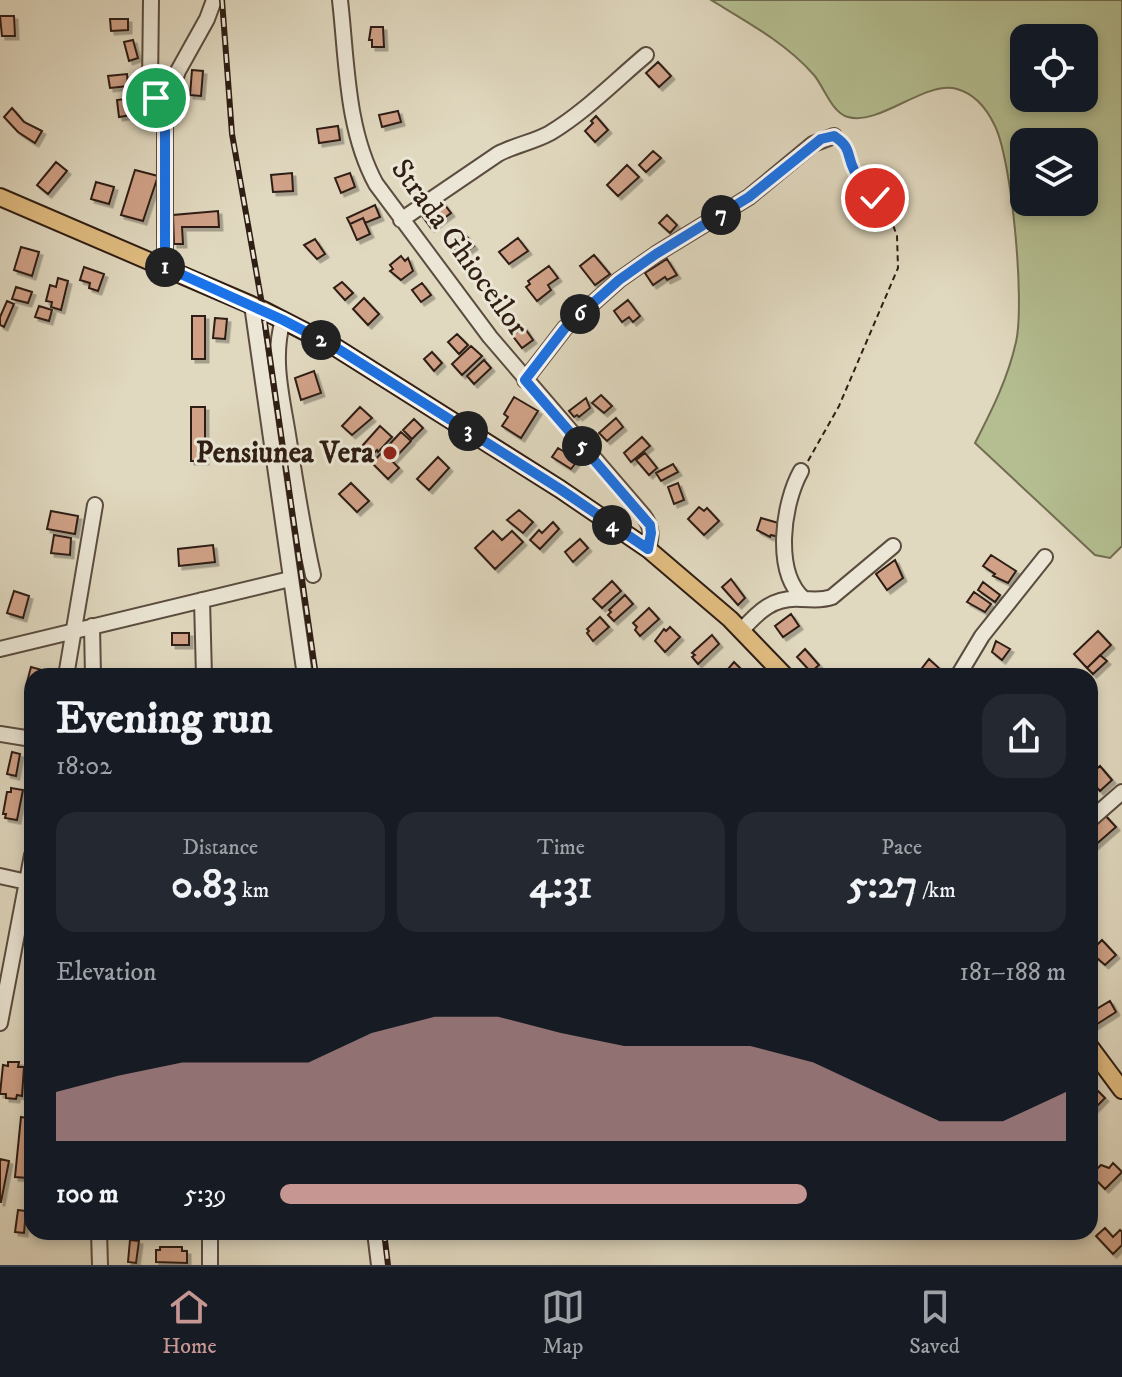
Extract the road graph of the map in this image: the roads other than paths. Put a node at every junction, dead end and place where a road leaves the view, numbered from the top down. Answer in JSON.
{"nodes":[{"id":1,"x":151,"y":0,"type":"edge"},
{"id":2,"x":214,"y":0,"type":"edge"},
{"id":3,"x":340,"y":0,"type":"edge"},
{"id":4,"x":646,"y":55,"type":"dead end"},
{"id":5,"x":165,"y":108,"type":"junction"},
{"id":6,"x":834,"y":136,"type":"road end"},
{"id":7,"x":0,"y":197,"type":"edge"},
{"id":8,"x":401,"y":220,"type":"junction"},
{"id":9,"x":165,"y":267,"type":"junction"},
{"id":10,"x":252,"y":305,"type":"junction"},
{"id":11,"x":283,"y":320,"type":"junction"},
{"id":12,"x":525,"y":380,"type":"junction"},
{"id":13,"x":801,"y":471,"type":"road end"},
{"id":14,"x":95,"y":505,"type":"dead end"},
{"id":15,"x":893,"y":546,"type":"dead end"},
{"id":16,"x":648,"y":549,"type":"junction"},
{"id":17,"x":1045,"y":557,"type":"dead end"},
{"id":18,"x":787,"y":572,"type":"junction"},
{"id":19,"x":313,"y":575,"type":"dead end"},
{"id":20,"x":290,"y":579,"type":"junction"},
{"id":21,"x":804,"y":599,"type":"junction"},
{"id":22,"x":202,"y":600,"type":"junction"},
{"id":23,"x":771,"y":603,"type":"junction"},
{"id":24,"x":92,"y":626,"type":"junction"},
{"id":25,"x":76,"y":630,"type":"junction"},
{"id":26,"x":741,"y":631,"type":"junction"},
{"id":27,"x":0,"y":649,"type":"edge"},
{"id":28,"x":68,"y":668,"type":"edge"},
{"id":29,"x":93,"y":668,"type":"edge"},
{"id":30,"x":204,"y":668,"type":"edge"},
{"id":31,"x":304,"y":668,"type":"edge"},
{"id":32,"x":777,"y":668,"type":"edge"},
{"id":33,"x":963,"y":668,"type":"edge"},
{"id":34,"x":0,"y":734,"type":"edge"},
{"id":35,"x":24,"y":738,"type":"edge"},
{"id":36,"x":1122,"y":792,"type":"edge"},
{"id":37,"x":1098,"y":813,"type":"edge"},
{"id":38,"x":0,"y":876,"type":"edge"},
{"id":39,"x":24,"y":881,"type":"edge"},
{"id":40,"x":24,"y":897,"type":"edge"},
{"id":41,"x":1,"y":1014,"type":"edge"},
{"id":42,"x":1098,"y":1058,"type":"edge"},
{"id":43,"x":1122,"y":1090,"type":"edge"},
{"id":44,"x":99,"y":1240,"type":"edge"},
{"id":45,"x":210,"y":1240,"type":"edge"},
{"id":46,"x":376,"y":1240,"type":"edge"},
{"id":47,"x":100,"y":1265,"type":"edge"},
{"id":48,"x":210,"y":1265,"type":"edge"},
{"id":49,"x":379,"y":1265,"type":"edge"}],
"edges":[{"from":1,"to":5,"type":"street"},
{"from":2,"to":5,"type":"street"},
{"from":3,"to":8,"type":"street","name":"Strada Ghioceilor"},
{"from":4,"to":8,"type":"street"},
{"from":5,"to":9,"type":"street"},
{"from":6,"to":12,"type":"street","name":"Strada Ghioceilor"},
{"from":7,"to":9,"type":"main road"},
{"from":8,"to":12,"type":"street","name":"Strada Ghioceilor"},
{"from":9,"to":10,"type":"main road"},
{"from":10,"to":11,"type":"main road"},
{"from":10,"to":20,"type":"street"},
{"from":11,"to":16,"type":"main road"},
{"from":11,"to":19,"type":"street"},
{"from":12,"to":16,"type":"street","name":"Strada Ghioceilor"},
{"from":13,"to":18,"type":"street"},
{"from":14,"to":25,"type":"street"},
{"from":15,"to":21,"type":"street"},
{"from":16,"to":26,"type":"main road"},
{"from":17,"to":33,"type":"street"},
{"from":18,"to":21,"type":"street"},
{"from":18,"to":23,"type":"street"},
{"from":20,"to":22,"type":"street"},
{"from":20,"to":31,"type":"street"},
{"from":21,"to":23,"type":"street"},
{"from":22,"to":24,"type":"street"},
{"from":22,"to":30,"type":"street"},
{"from":23,"to":26,"type":"street"},
{"from":24,"to":25,"type":"street"},
{"from":24,"to":29,"type":"street"},
{"from":25,"to":27,"type":"street"},
{"from":25,"to":28,"type":"street"},
{"from":26,"to":32,"type":"main road"},
{"from":34,"to":35,"type":"street"},
{"from":36,"to":37,"type":"street"},
{"from":38,"to":39,"type":"street"},
{"from":40,"to":41,"type":"street"},
{"from":42,"to":43,"type":"main road"},
{"from":44,"to":47,"type":"street"},
{"from":45,"to":48,"type":"street"},
{"from":46,"to":49,"type":"street"}]}
